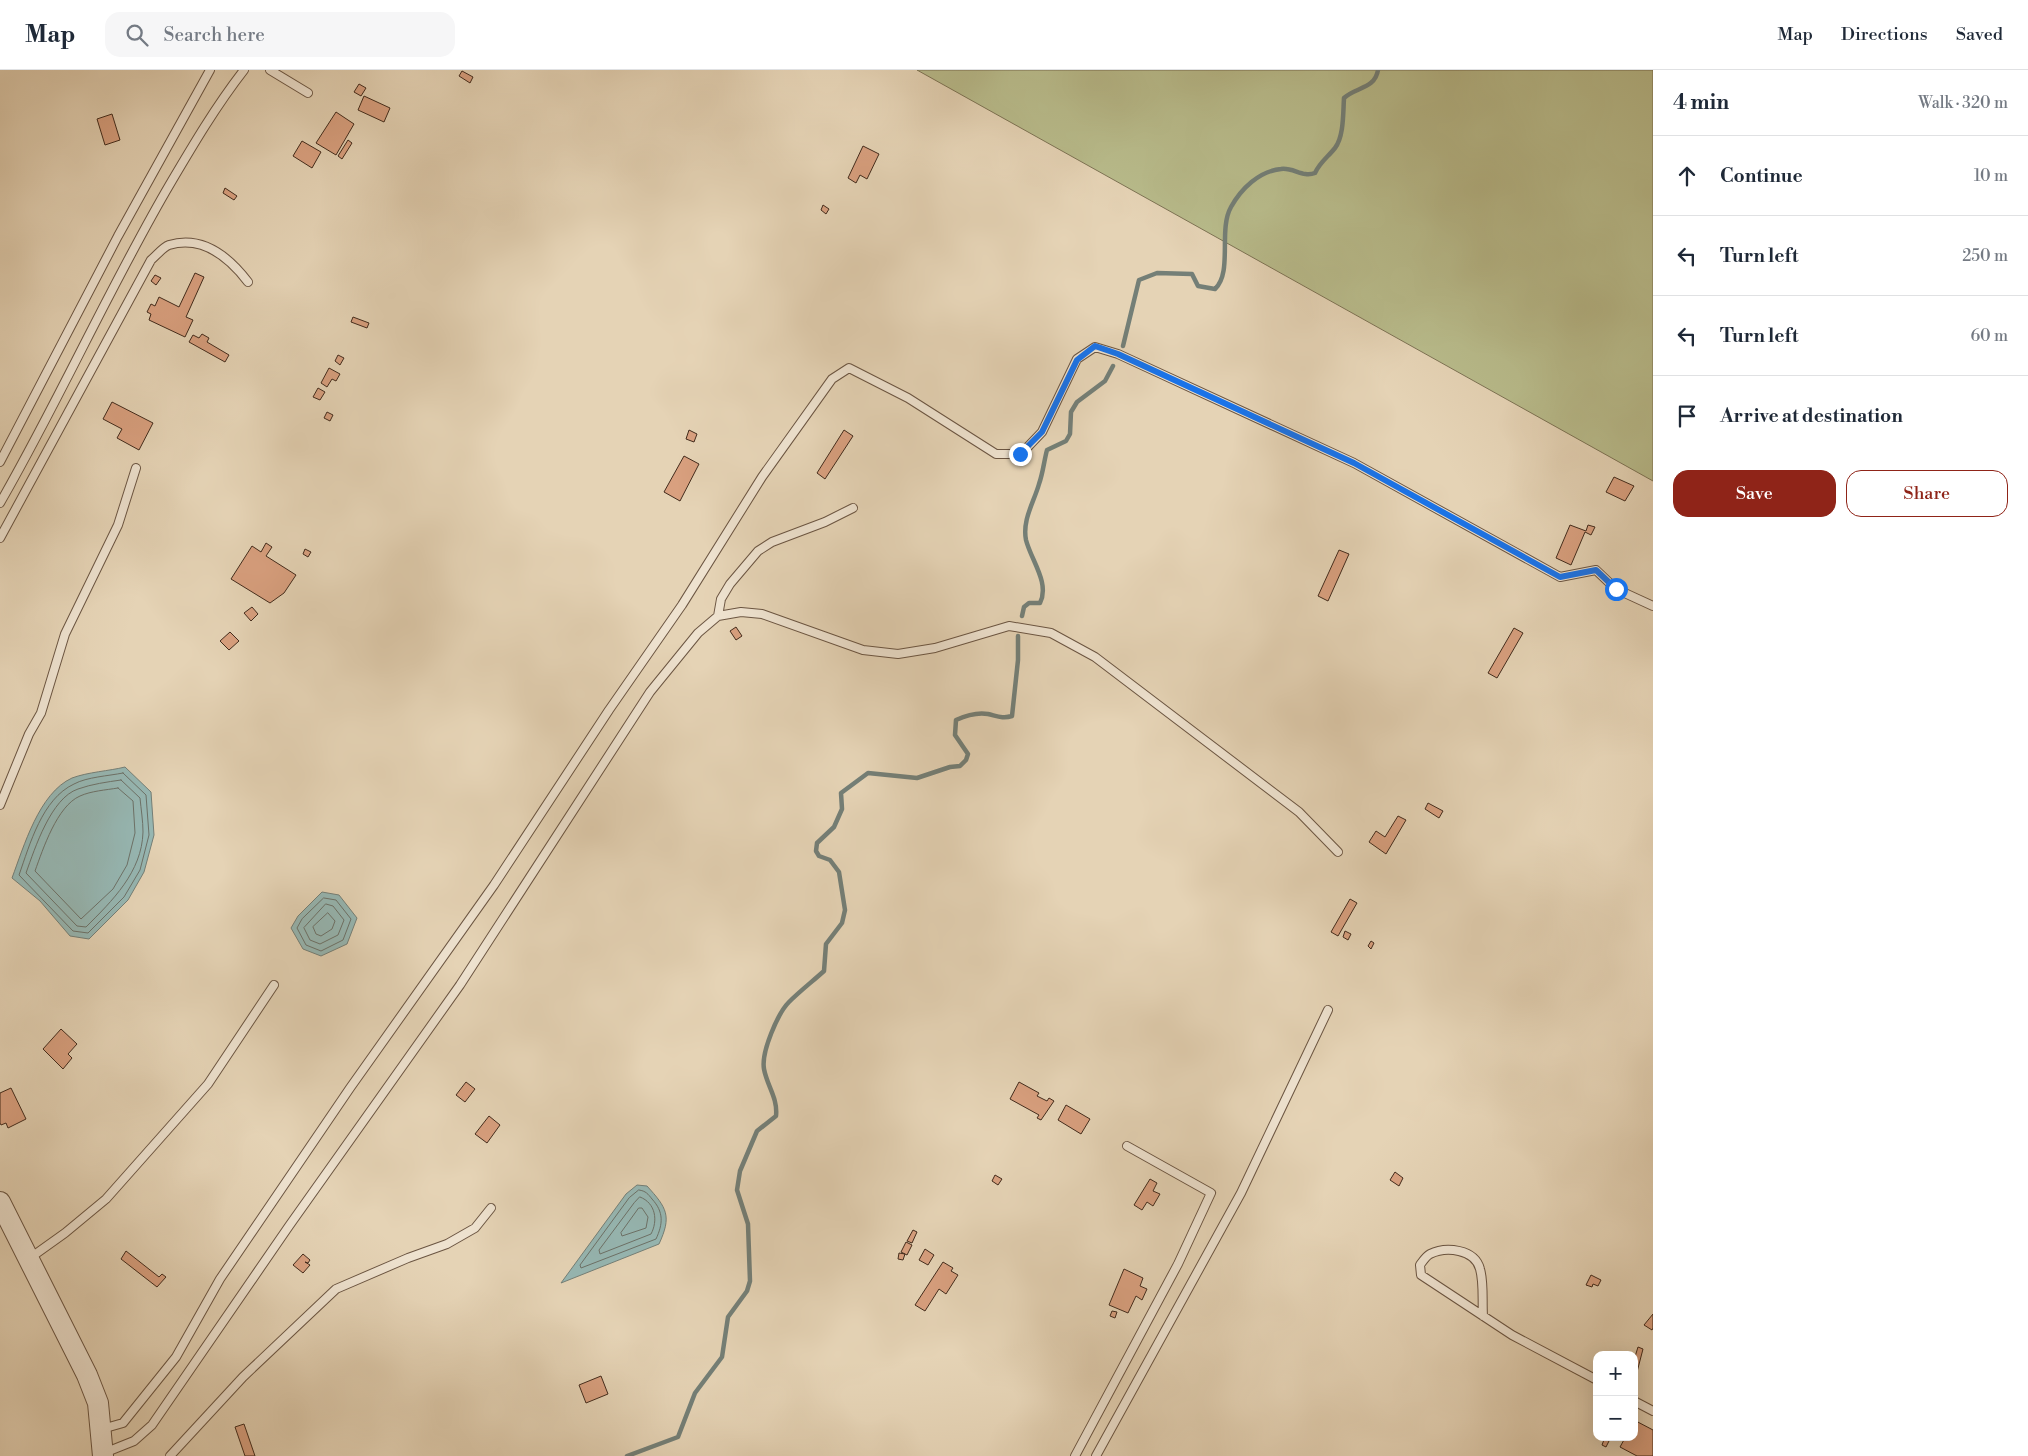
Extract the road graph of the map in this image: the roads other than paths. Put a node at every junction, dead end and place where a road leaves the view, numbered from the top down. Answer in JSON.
{"nodes":[{"id":1,"x":210,"y":70,"type":"edge"},
{"id":2,"x":244,"y":70,"type":"edge"},
{"id":3,"x":270,"y":70,"type":"edge"},
{"id":4,"x":308,"y":93,"type":"dead end"},
{"id":5,"x":248,"y":282,"type":"dead end"},
{"id":6,"x":0,"y":462,"type":"edge"},
{"id":7,"x":136,"y":468,"type":"dead end"},
{"id":8,"x":0,"y":503,"type":"edge"},
{"id":9,"x":853,"y":508,"type":"dead end"},
{"id":10,"x":0,"y":538,"type":"edge"},
{"id":11,"x":1653,"y":606,"type":"edge"},
{"id":12,"x":718,"y":616,"type":"junction"},
{"id":13,"x":0,"y":805,"type":"edge"},
{"id":14,"x":1338,"y":852,"type":"dead end"},
{"id":15,"x":274,"y":985,"type":"dead end"},
{"id":16,"x":1328,"y":1010,"type":"dead end"},
{"id":17,"x":1127,"y":1146,"type":"dead end"},
{"id":18,"x":0,"y":1202,"type":"edge"},
{"id":19,"x":491,"y":1208,"type":"dead end"},
{"id":20,"x":28,"y":1259,"type":"junction"},
{"id":21,"x":1483,"y":1316,"type":"junction"},
{"id":22,"x":1593,"y":1378,"type":"edge"},
{"id":23,"x":1638,"y":1403,"type":"edge"},
{"id":24,"x":1653,"y":1412,"type":"edge"},
{"id":25,"x":102,"y":1429,"type":"junction"},
{"id":26,"x":103,"y":1454,"type":"edge"},
{"id":27,"x":170,"y":1456,"type":"edge"},
{"id":28,"x":1075,"y":1456,"type":"edge"},
{"id":29,"x":1096,"y":1456,"type":"edge"}],
"edges":[{"from":1,"to":6,"type":"lane"},
{"from":2,"to":8,"type":"lane"},
{"from":3,"to":4,"type":"lane"},
{"from":5,"to":10,"type":"lane"},
{"from":7,"to":13,"type":"lane"},
{"from":9,"to":12,"type":"lane"},
{"from":11,"to":25,"type":"lane"},
{"from":12,"to":14,"type":"lane"},
{"from":12,"to":26,"type":"lane"},
{"from":15,"to":20,"type":"lane"},
{"from":16,"to":29,"type":"lane"},
{"from":17,"to":28,"type":"lane"},
{"from":18,"to":20,"type":"street"},
{"from":19,"to":27,"type":"lane"},
{"from":20,"to":25,"type":"street"},
{"from":21,"to":21,"type":"lane"},
{"from":21,"to":22,"type":"lane"},
{"from":23,"to":24,"type":"lane"},
{"from":25,"to":26,"type":"street"}]}
